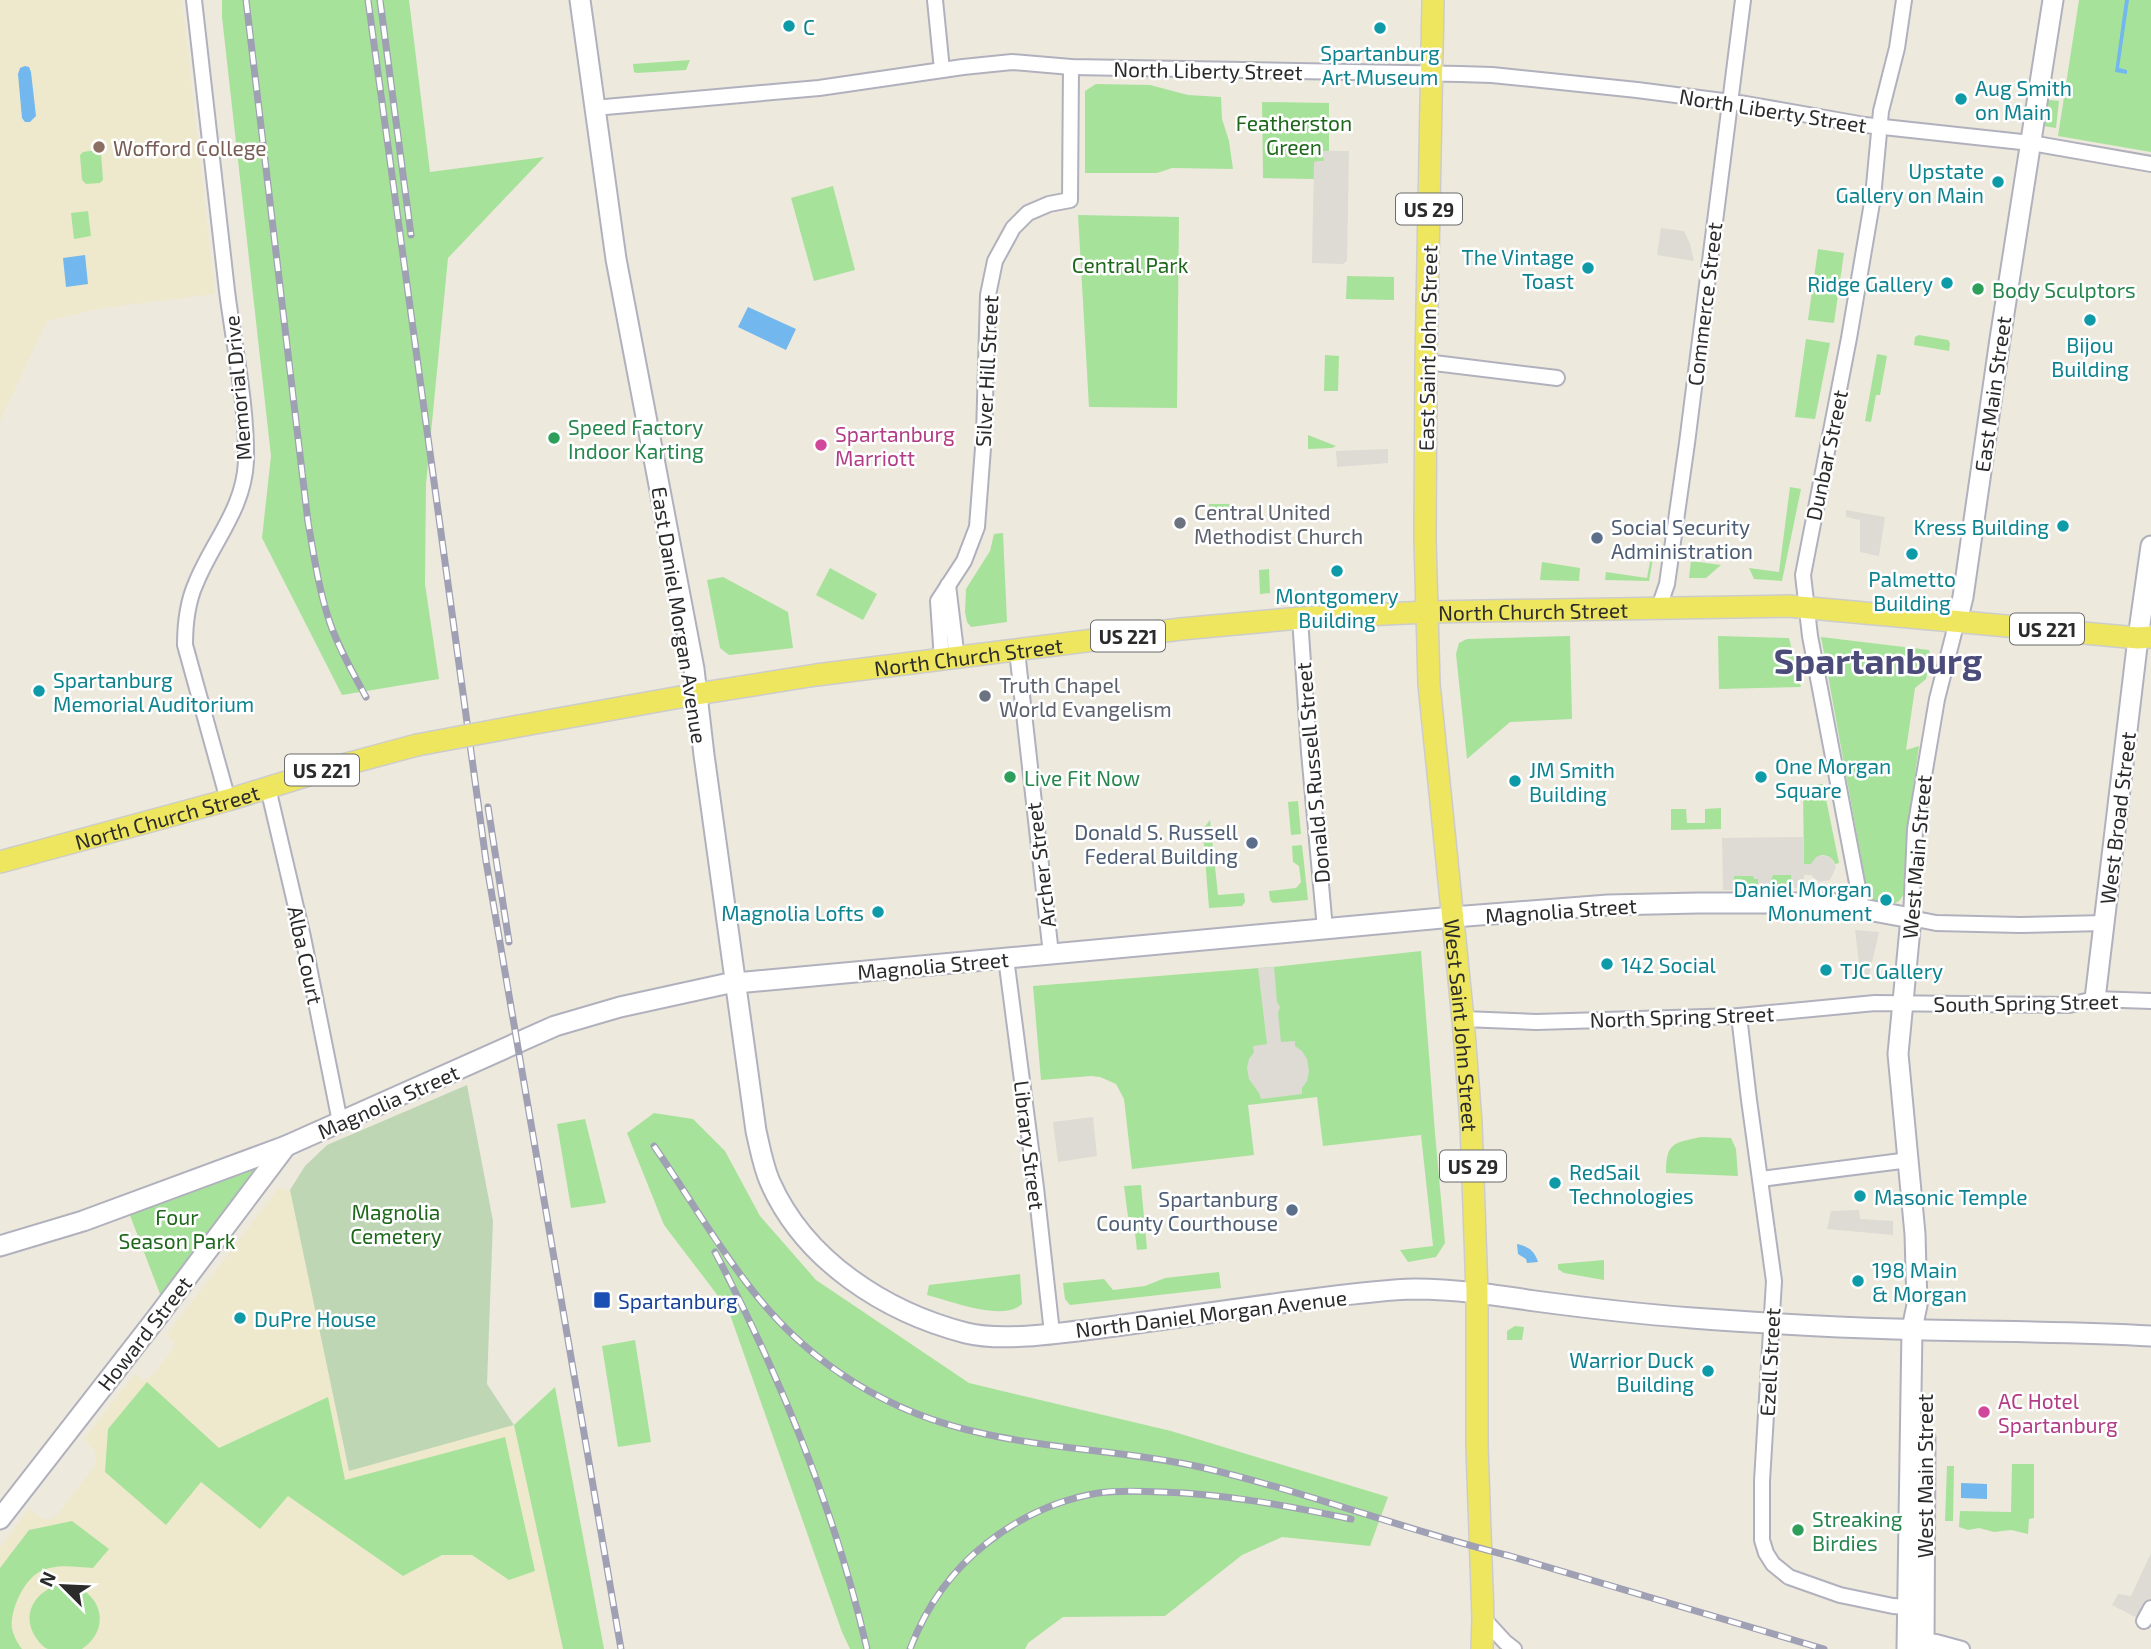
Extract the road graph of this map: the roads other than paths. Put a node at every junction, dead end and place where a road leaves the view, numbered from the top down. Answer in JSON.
{"nodes":[{"id":1,"x":194,"y":0,"type":"edge"},
{"id":2,"x":580,"y":0,"type":"edge"},
{"id":3,"x":935,"y":0,"type":"edge"},
{"id":4,"x":1433,"y":0,"type":"edge"},
{"id":5,"x":1743,"y":0,"type":"edge"},
{"id":6,"x":1904,"y":0,"type":"edge"},
{"id":7,"x":2053,"y":0,"type":"edge"},
{"id":8,"x":1071,"y":66,"type":"junction"},
{"id":9,"x":942,"y":71,"type":"junction"},
{"id":10,"x":1432,"y":74,"type":"junction"},
{"id":11,"x":1729,"y":102,"type":"junction"},
{"id":12,"x":594,"y":108,"type":"junction"},
{"id":13,"x":1879,"y":127,"type":"junction"},
{"id":14,"x":2031,"y":143,"type":"junction"},
{"id":15,"x":2151,"y":164,"type":"edge"},
{"id":16,"x":1426,"y":362,"type":"junction"},
{"id":17,"x":1557,"y":378,"type":"dead end"},
{"id":18,"x":2151,"y":546,"type":"edge"},
{"id":19,"x":948,"y":585,"type":"junction"},
{"id":20,"x":1659,"y":607,"type":"junction"},
{"id":21,"x":1806,"y":607,"type":"junction"},
{"id":22,"x":1428,"y":612,"type":"junction"},
{"id":23,"x":1300,"y":618,"type":"junction"},
{"id":24,"x":1957,"y":621,"type":"junction"},
{"id":25,"x":2144,"y":638,"type":"edge"},
{"id":26,"x":1017,"y":651,"type":"junction"},
{"id":27,"x":949,"y":659,"type":"junction"},
{"id":28,"x":697,"y":694,"type":"junction"},
{"id":29,"x":268,"y":788,"type":"junction"},
{"id":30,"x":229,"y":800,"type":"junction"},
{"id":31,"x":0,"y":862,"type":"edge"},
{"id":32,"x":1862,"y":909,"type":"junction"},
{"id":33,"x":1453,"y":917,"type":"junction"},
{"id":34,"x":1911,"y":918,"type":"junction"},
{"id":35,"x":2104,"y":923,"type":"junction"},
{"id":36,"x":1325,"y":929,"type":"junction"},
{"id":37,"x":1051,"y":954,"type":"junction"},
{"id":38,"x":1006,"y":958,"type":"junction"},
{"id":39,"x":735,"y":983,"type":"junction"},
{"id":40,"x":2095,"y":999,"type":"junction"},
{"id":41,"x":2151,"y":1001,"type":"edge"},
{"id":42,"x":1902,"y":1004,"type":"junction"},
{"id":43,"x":1739,"y":1016,"type":"junction"},
{"id":44,"x":1463,"y":1019,"type":"junction"},
{"id":45,"x":340,"y":1122,"type":"junction"},
{"id":46,"x":286,"y":1146,"type":"junction"},
{"id":47,"x":1909,"y":1160,"type":"junction"},
{"id":48,"x":1761,"y":1179,"type":"junction"},
{"id":49,"x":0,"y":1246,"type":"edge"},
{"id":50,"x":1477,"y":1292,"type":"junction"},
{"id":51,"x":1772,"y":1322,"type":"junction"},
{"id":52,"x":1918,"y":1329,"type":"junction"},
{"id":53,"x":1052,"y":1333,"type":"junction"},
{"id":54,"x":2151,"y":1336,"type":"edge"},
{"id":55,"x":0,"y":1519,"type":"edge"},
{"id":56,"x":1907,"y":1607,"type":"junction"},
{"id":57,"x":2151,"y":1608,"type":"edge"},
{"id":58,"x":1483,"y":1618,"type":"junction"},
{"id":59,"x":2144,"y":1621,"type":"dead end"},
{"id":60,"x":1918,"y":1646,"type":"edge"},
{"id":61,"x":1482,"y":1649,"type":"edge"},
{"id":62,"x":1514,"y":1649,"type":"edge"},
{"id":63,"x":1962,"y":1649,"type":"edge"}],
"edges":[{"from":1,"to":30,"type":"street","name":"Memorial Drive"},
{"from":2,"to":12,"type":"street","name":"East Daniel Morgan Avenue"},
{"from":3,"to":9,"type":"street"},
{"from":4,"to":10,"type":"main road","name":"East Saint John Street","number":"US 29"},
{"from":5,"to":11,"type":"street","name":"Commerce Street"},
{"from":6,"to":13,"type":"street","name":"Dunbar Street"},
{"from":7,"to":14,"type":"street","name":"East Main Street"},
{"from":8,"to":9,"type":"street","name":"North Liberty Street"},
{"from":8,"to":10,"type":"street","name":"North Liberty Street"},
{"from":8,"to":19,"type":"street","name":"Silver Hill Street"},
{"from":9,"to":12,"type":"street","name":"North Liberty Street"},
{"from":10,"to":11,"type":"street","name":"North Liberty Street"},
{"from":10,"to":16,"type":"main road","name":"East Saint John Street","number":"US 29"},
{"from":11,"to":13,"type":"street","name":"North Liberty Street"},
{"from":11,"to":20,"type":"street","name":"Commerce Street"},
{"from":12,"to":28,"type":"street","name":"East Daniel Morgan Avenue"},
{"from":13,"to":14,"type":"street","name":"North Liberty Street"},
{"from":13,"to":21,"type":"street","name":"Dunbar Street"},
{"from":14,"to":15,"type":"street","name":"North Liberty Street"},
{"from":14,"to":24,"type":"street","name":"East Main Street"},
{"from":16,"to":17,"type":"street"},
{"from":16,"to":22,"type":"main road","name":"East Saint John Street","number":"US 29"},
{"from":18,"to":25,"type":"street","name":"West Broad Street"},
{"from":19,"to":27,"type":"street"},
{"from":19,"to":27,"type":"street","name":"Silver Hill Street"},
{"from":20,"to":21,"type":"main road","name":"North Church Street","number":"US 221"},
{"from":20,"to":22,"type":"main road","name":"North Church Street","number":"US 221"},
{"from":21,"to":24,"type":"main road","name":"North Church Street","number":"US 221"},
{"from":21,"to":32,"type":"street","name":"Dunbar Street"},
{"from":22,"to":23,"type":"main road","name":"North Church Street","number":"US 221"},
{"from":22,"to":33,"type":"main road","name":"West Saint John Street","number":"US 29"},
{"from":23,"to":26,"type":"main road","name":"North Church Street","number":"US 221"},
{"from":23,"to":36,"type":"street","name":"Donald S Russell Street"},
{"from":24,"to":25,"type":"main road","number":"US 221"},
{"from":24,"to":34,"type":"street","name":"West Main Street"},
{"from":25,"to":35,"type":"street","name":"West Broad Street"},
{"from":26,"to":27,"type":"main road","name":"North Church Street","number":"US 221"},
{"from":26,"to":37,"type":"street","name":"Archer Street"},
{"from":27,"to":28,"type":"main road","name":"North Church Street","number":"US 221"},
{"from":28,"to":29,"type":"main road","name":"North Church Street","number":"US 221","bridge":true},
{"from":28,"to":39,"type":"street","name":"East Daniel Morgan Avenue"},
{"from":29,"to":30,"type":"main road","name":"North Church Street","number":"US 221"},
{"from":29,"to":45,"type":"street","name":"Alba Court"},
{"from":30,"to":31,"type":"main road","name":"North Church Street","number":"US 221"},
{"from":32,"to":33,"type":"street","name":"Magnolia Street"},
{"from":32,"to":34,"type":"street","name":"Magnolia Street"},
{"from":33,"to":36,"type":"street","name":"Magnolia Street"},
{"from":33,"to":44,"type":"main road","name":"West Saint John Street","number":"US 29"},
{"from":34,"to":35,"type":"street"},
{"from":34,"to":42,"type":"street","name":"West Main Street"},
{"from":35,"to":40,"type":"street","name":"West Broad Street"},
{"from":36,"to":37,"type":"street","name":"Magnolia Street"},
{"from":37,"to":38,"type":"street","name":"Magnolia Street"},
{"from":38,"to":39,"type":"street","name":"Magnolia Street"},
{"from":38,"to":53,"type":"street","name":"Library Street"},
{"from":39,"to":45,"type":"street","name":"Magnolia Street"},
{"from":39,"to":53,"type":"street","name":"North Daniel Morgan Avenue"},
{"from":40,"to":41,"type":"street","name":"South Spring Street"},
{"from":40,"to":42,"type":"street","name":"South Spring Street"},
{"from":42,"to":43,"type":"street","name":"North Spring Street"},
{"from":42,"to":47,"type":"street","name":"West Main Street"},
{"from":43,"to":44,"type":"street","name":"North Spring Street"},
{"from":43,"to":48,"type":"street","name":"Ezell Street"},
{"from":44,"to":50,"type":"main road","name":"West Saint John Street","number":"US 29"},
{"from":45,"to":46,"type":"street","name":"Magnolia Street"},
{"from":46,"to":49,"type":"street","name":"Magnolia Street"},
{"from":46,"to":55,"type":"street","name":"Howard Street"},
{"from":47,"to":48,"type":"street"},
{"from":47,"to":52,"type":"street","name":"West Main Street"},
{"from":48,"to":51,"type":"street","name":"Ezell Street"},
{"from":50,"to":51,"type":"street","name":"North Daniel Morgan Avenue"},
{"from":50,"to":53,"type":"street","name":"North Daniel Morgan Avenue"},
{"from":50,"to":58,"type":"main road","name":"West Saint John Street","number":"US 29"},
{"from":51,"to":52,"type":"street","name":"North Daniel Morgan Avenue"},
{"from":51,"to":56,"type":"street","name":"Ezell Street"},
{"from":52,"to":54,"type":"street","name":"North Daniel Morgan Avenue"},
{"from":52,"to":56,"type":"street","name":"West Main Street"},
{"from":52,"to":60,"type":"street","name":"West Main Street"},
{"from":56,"to":60,"type":"street","name":"West Main Street"},
{"from":57,"to":59,"type":"street"},
{"from":58,"to":61,"type":"main road","name":"West Saint John Street","number":"US 29"},
{"from":58,"to":62,"type":"street"},
{"from":60,"to":63,"type":"street"}]}
